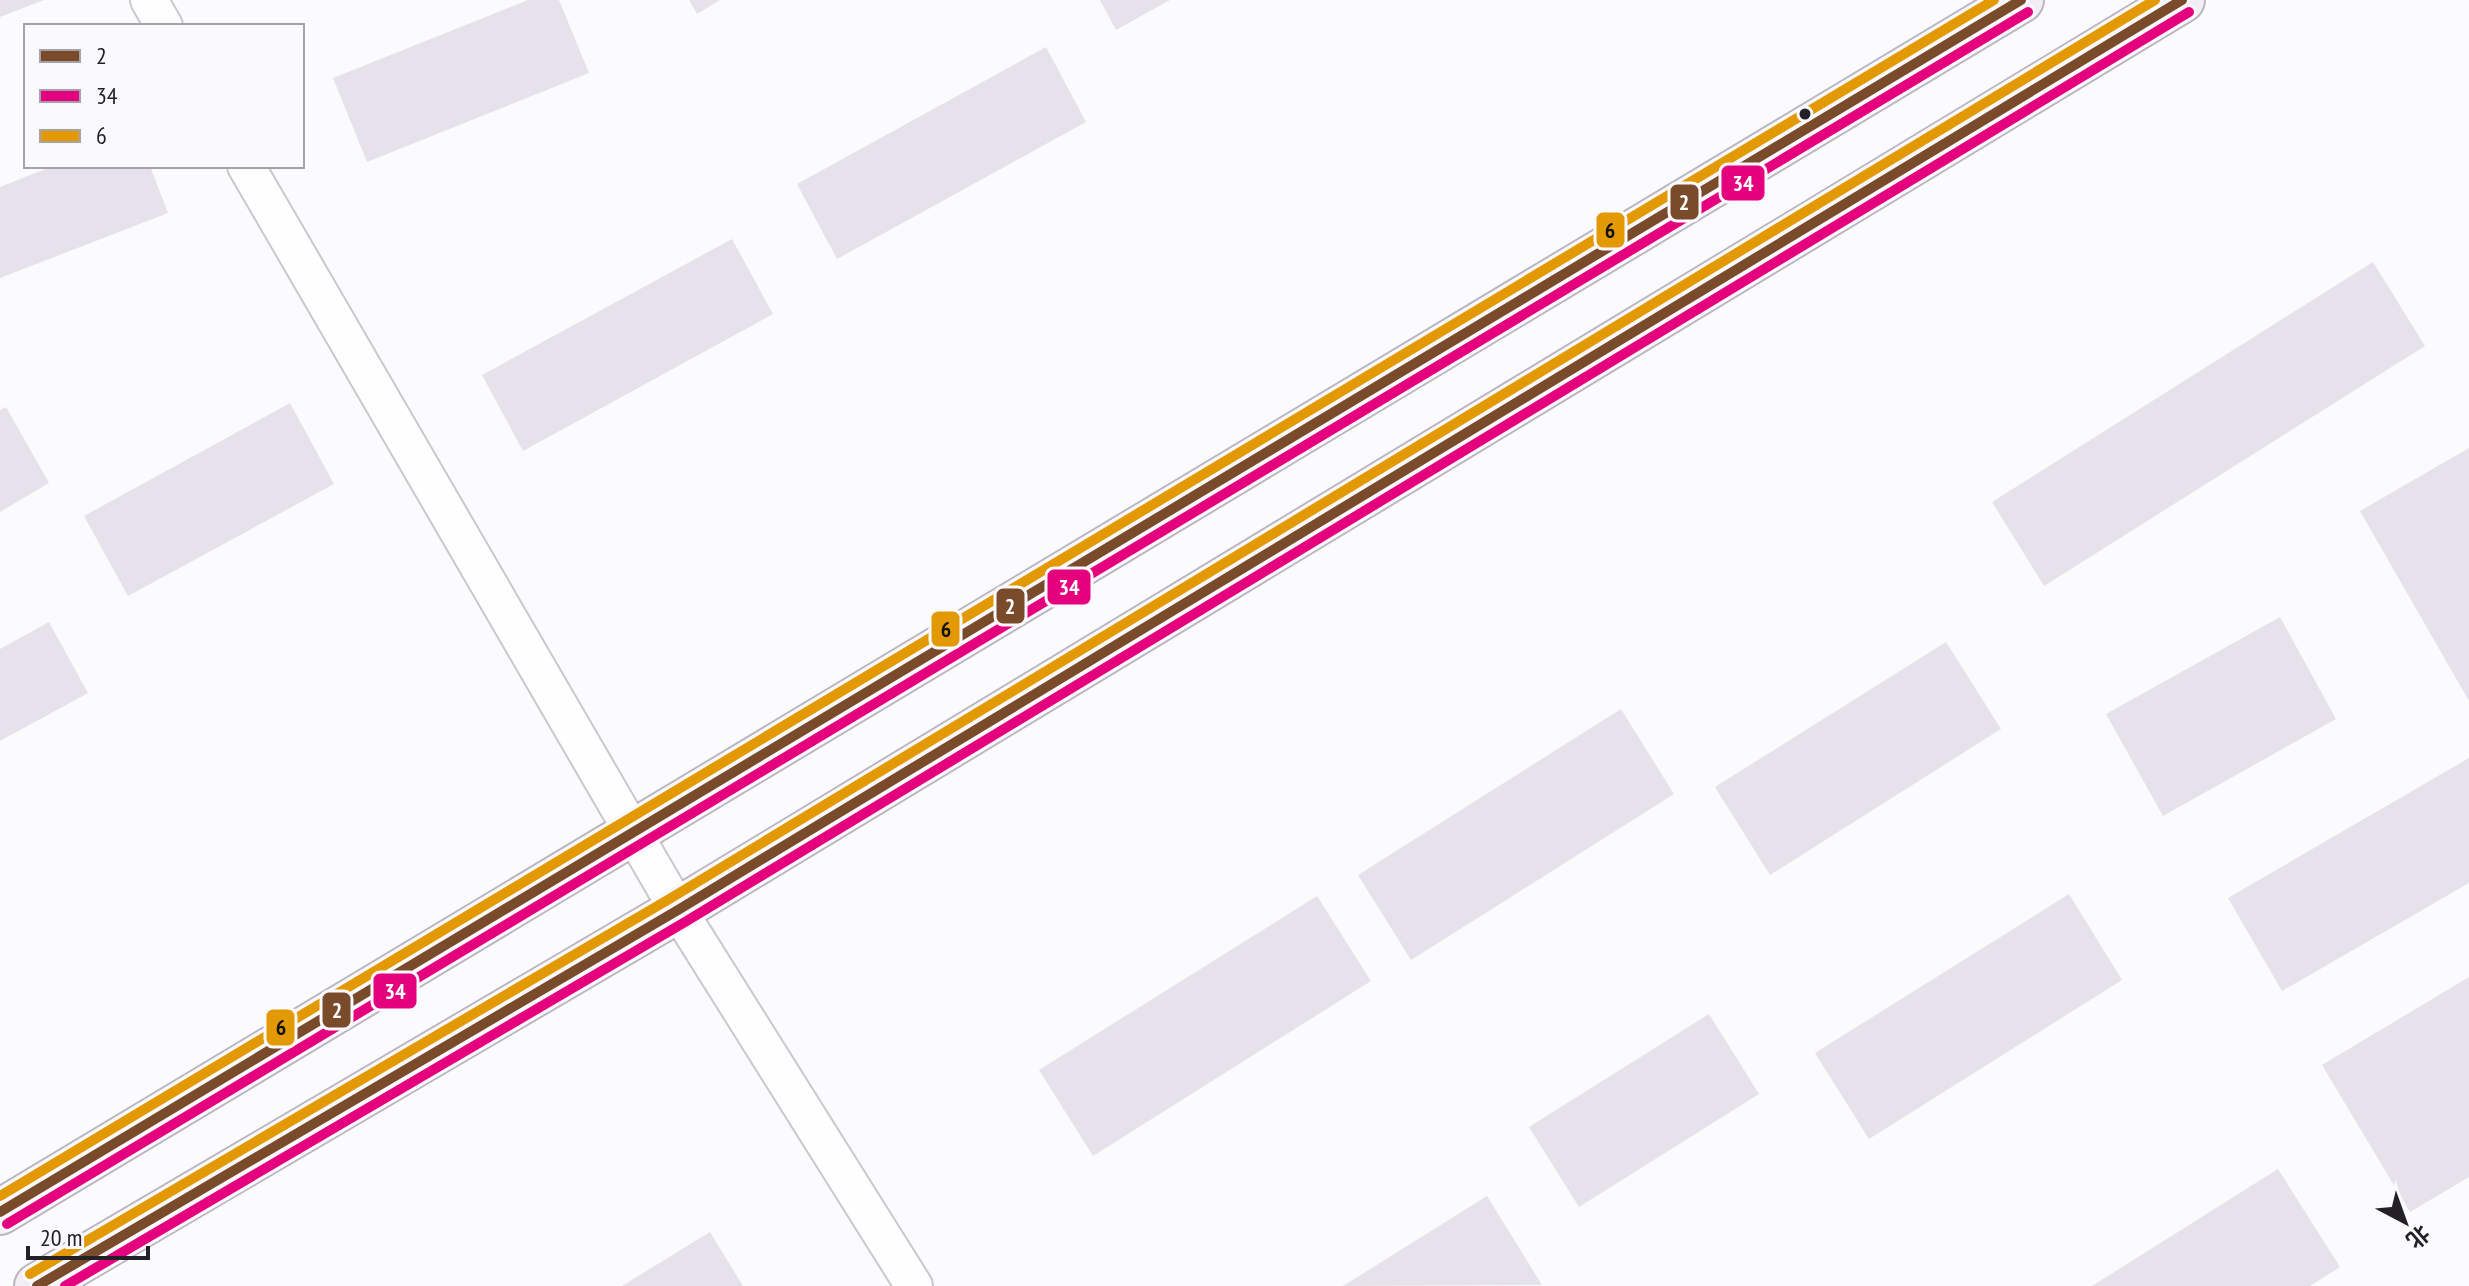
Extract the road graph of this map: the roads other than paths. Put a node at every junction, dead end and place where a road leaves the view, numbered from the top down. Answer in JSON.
{"nodes":[{"id":1,"x":149,"y":0,"type":"edge"},
{"id":2,"x":2021,"y":0,"type":"edge"},
{"id":3,"x":2182,"y":0,"type":"edge"},
{"id":4,"x":163,"y":24,"type":"edge"},
{"id":5,"x":247,"y":168,"type":"edge"},
{"id":6,"x":633,"y":833,"type":"junction"},
{"id":7,"x":678,"y":910,"type":"junction"},
{"id":8,"x":0,"y":1212,"type":"edge"},
{"id":9,"x":37,"y":1286,"type":"edge"},
{"id":10,"x":914,"y":1286,"type":"edge"}],
"edges":[{"from":1,"to":4,"type":"street"},
{"from":2,"to":6,"type":"main road"},
{"from":3,"to":7,"type":"main road"},
{"from":5,"to":6,"type":"street"},
{"from":6,"to":7,"type":"street"},
{"from":6,"to":8,"type":"main road"},
{"from":7,"to":9,"type":"main road"},
{"from":7,"to":10,"type":"street"}]}
